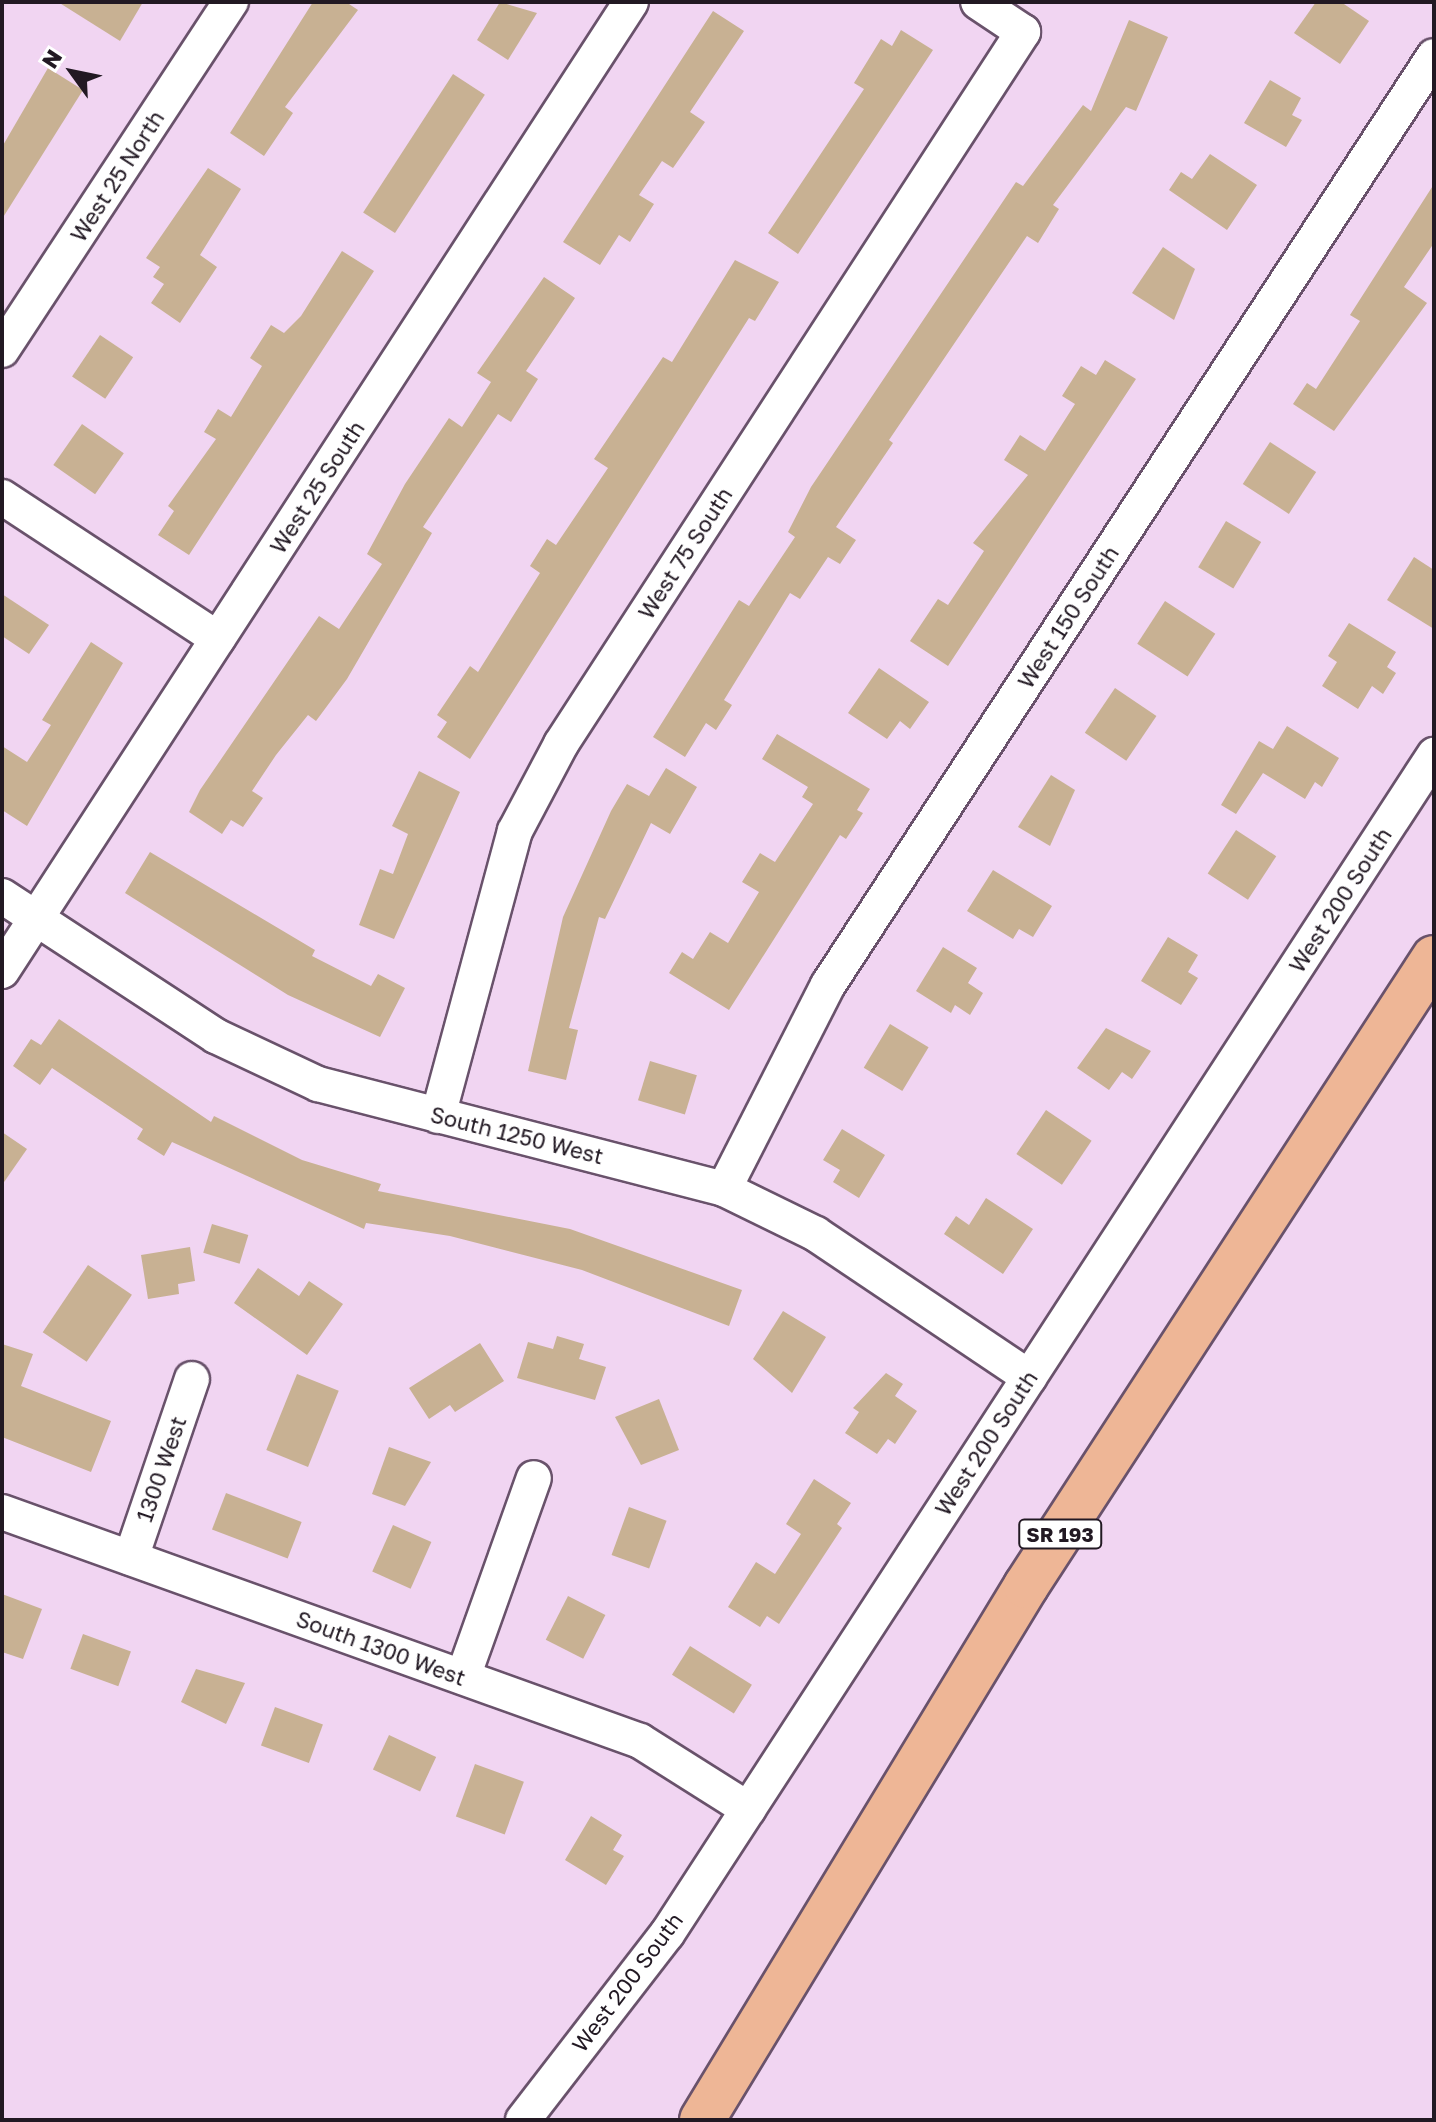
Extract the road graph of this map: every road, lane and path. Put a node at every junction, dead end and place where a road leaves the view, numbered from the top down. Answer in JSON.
{"nodes":[{"id":1,"x":231,"y":2,"type":"edge"},
{"id":2,"x":631,"y":2,"type":"edge"},
{"id":3,"x":978,"y":2,"type":"edge"},
{"id":4,"x":1434,"y":56,"type":"edge"},
{"id":5,"x":2,"y":350,"type":"edge"},
{"id":6,"x":2,"y":497,"type":"edge"},
{"id":7,"x":218,"y":639,"type":"junction"},
{"id":8,"x":1434,"y":755,"type":"edge"},
{"id":9,"x":2,"y":896,"type":"edge"},
{"id":10,"x":36,"y":918,"type":"junction"},
{"id":11,"x":1434,"y":958,"type":"edge"},
{"id":12,"x":2,"y":971,"type":"edge"},
{"id":13,"x":438,"y":1116,"type":"junction"},
{"id":14,"x":724,"y":1189,"type":"junction"},
{"id":15,"x":1029,"y":1377,"type":"junction"},
{"id":16,"x":192,"y":1379,"type":"dead end"},
{"id":17,"x":534,"y":1478,"type":"dead end"},
{"id":18,"x":2,"y":1512,"type":"edge"},
{"id":19,"x":131,"y":1558,"type":"junction"},
{"id":20,"x":463,"y":1677,"type":"junction"},
{"id":21,"x":748,"y":1809,"type":"junction"},
{"id":22,"x":523,"y":2120,"type":"edge"},
{"id":23,"x":702,"y":2120,"type":"edge"}],
"edges":[{"from":1,"to":5,"type":"street","name":"West 25 North"},
{"from":2,"to":7,"type":"street","name":"West 25 South"},
{"from":3,"to":13,"type":"street","name":"West 75 South"},
{"from":4,"to":14,"type":"street","name":"West 150 South"},
{"from":6,"to":7,"type":"street"},
{"from":7,"to":10,"type":"street","name":"West 25 South"},
{"from":8,"to":15,"type":"street","name":"West 200 South"},
{"from":9,"to":10,"type":"street","name":"South 1250 West"},
{"from":10,"to":12,"type":"street","name":"West 25 South"},
{"from":10,"to":13,"type":"street","name":"South 1250 West"},
{"from":11,"to":23,"type":"main road","number":"SR 193"},
{"from":13,"to":14,"type":"street","name":"South 1250 West"},
{"from":14,"to":15,"type":"street","name":"South 1250 West"},
{"from":15,"to":21,"type":"street","name":"West 200 South"},
{"from":16,"to":19,"type":"street","name":"1300 West"},
{"from":17,"to":20,"type":"street"},
{"from":18,"to":19,"type":"street","name":"South 1300 West"},
{"from":19,"to":20,"type":"street","name":"South 1300 West"},
{"from":20,"to":21,"type":"street","name":"South 1300 West"},
{"from":21,"to":22,"type":"street","name":"West 200 South"}]}
